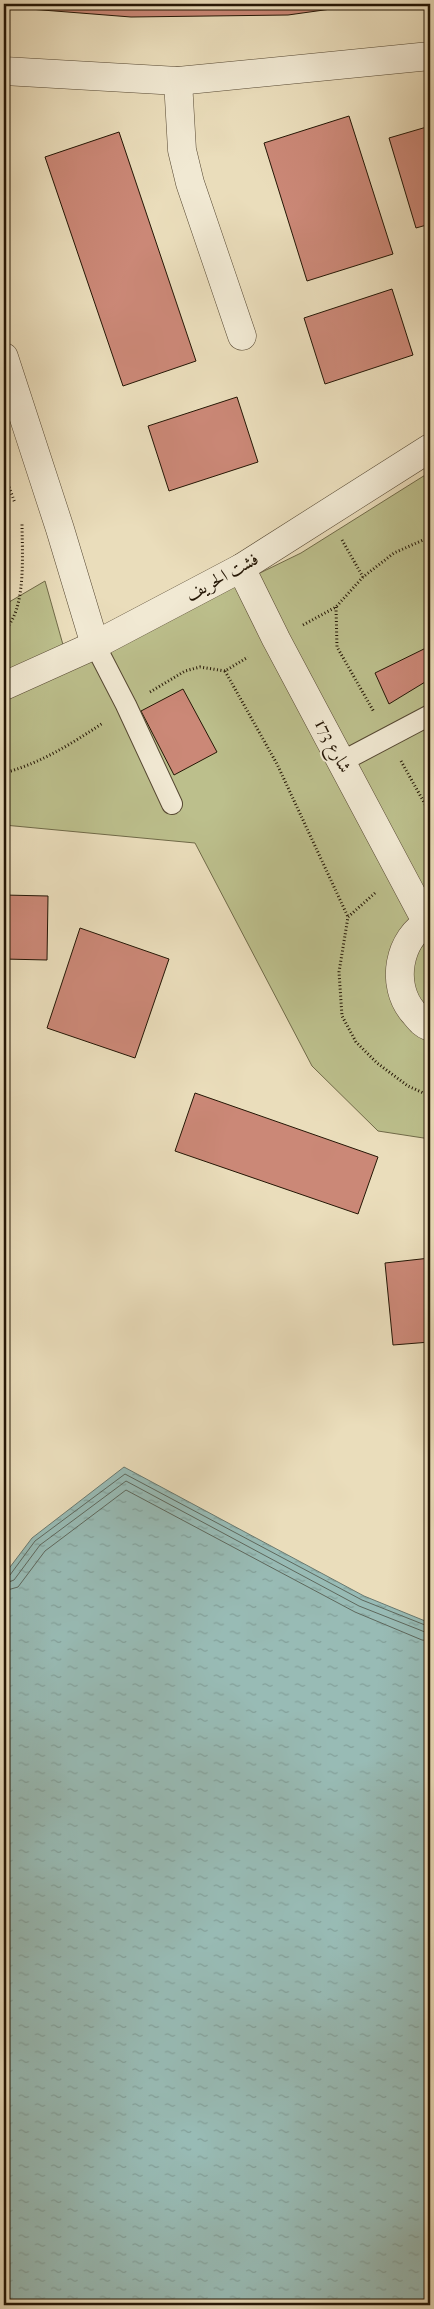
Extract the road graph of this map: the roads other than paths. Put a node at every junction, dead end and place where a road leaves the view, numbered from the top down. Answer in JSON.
{"nodes":[{"id":1,"x":430,"y":56,"type":"edge"},
{"id":2,"x":4,"y":70,"type":"edge"},
{"id":3,"x":178,"y":81,"type":"junction"},
{"id":4,"x":242,"y":336,"type":"dead end"},
{"id":5,"x":4,"y":357,"type":"edge"},
{"id":6,"x":430,"y":448,"type":"edge"},
{"id":7,"x":241,"y":568,"type":"junction"},
{"id":8,"x":95,"y":646,"type":"junction"},
{"id":9,"x":4,"y":686,"type":"edge"},
{"id":10,"x":430,"y":715,"type":"edge"},
{"id":11,"x":341,"y":762,"type":"junction"},
{"id":12,"x":172,"y":804,"type":"dead end"},
{"id":13,"x":429,"y":922,"type":"edge"},
{"id":14,"x":430,"y":1027,"type":"edge"}],
"edges":[{"from":1,"to":3,"type":"street"},
{"from":2,"to":3,"type":"street"},
{"from":3,"to":4,"type":"street"},
{"from":5,"to":8,"type":"street"},
{"from":6,"to":7,"type":"street","name":"فشت الحريف"},
{"from":7,"to":8,"type":"street","name":"فشت الحريف"},
{"from":7,"to":11,"type":"street","name":"شارع 173"},
{"from":8,"to":9,"type":"street","name":"فشت الحريف"},
{"from":8,"to":12,"type":"lane"},
{"from":10,"to":11,"type":"lane"},
{"from":11,"to":13,"type":"street","name":"شارع 173"},
{"from":13,"to":14,"type":"street","name":"شارع 173"}]}
